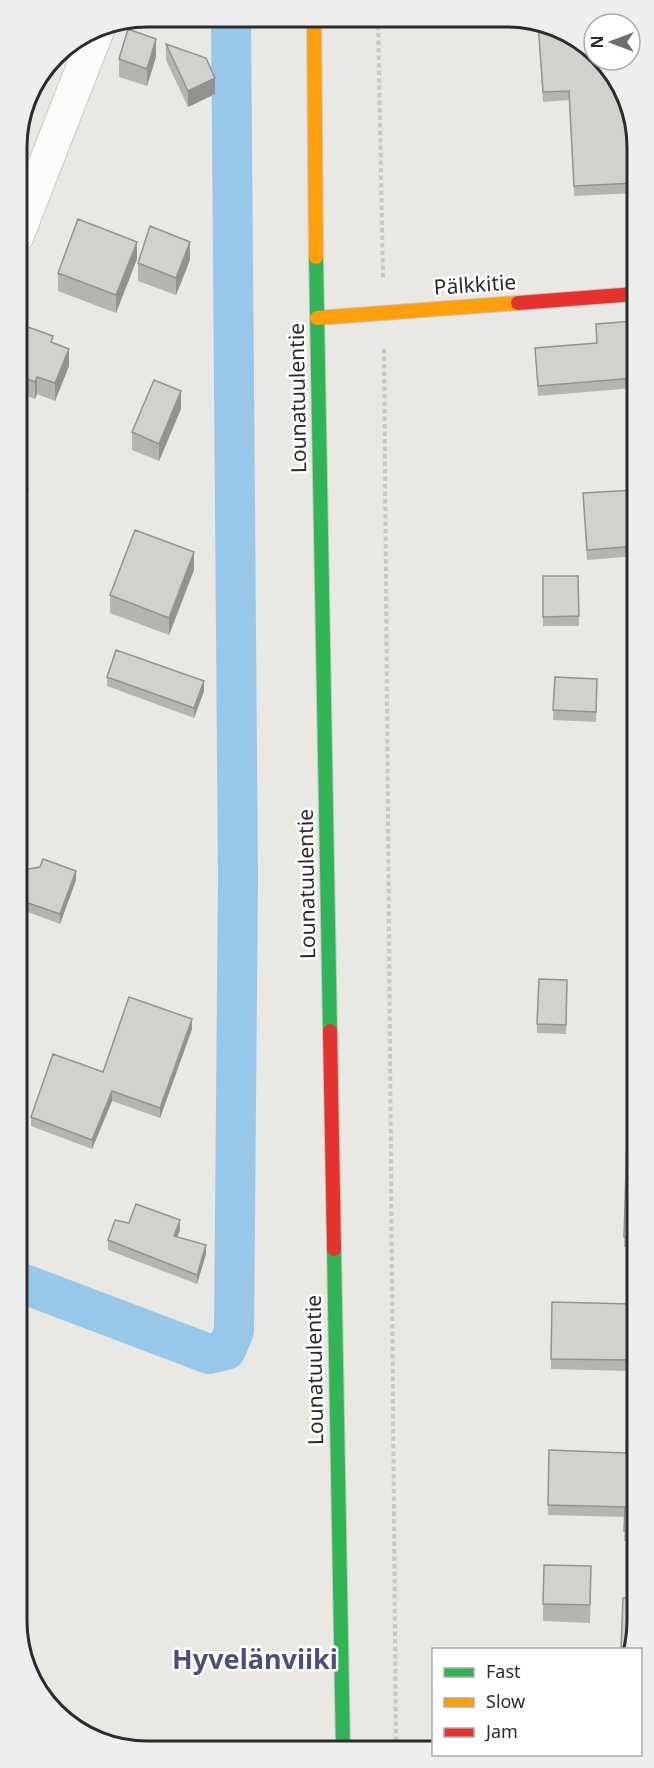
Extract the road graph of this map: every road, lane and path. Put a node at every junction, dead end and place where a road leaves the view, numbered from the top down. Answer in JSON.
{"nodes":[{"id":1,"x":314,"y":27,"type":"edge"},
{"id":2,"x":378,"y":27,"type":"edge"},
{"id":3,"x":93,"y":40,"type":"edge"},
{"id":4,"x":27,"y":200,"type":"edge"},
{"id":5,"x":627,"y":295,"type":"edge"},
{"id":6,"x":384,"y":313,"type":"junction"},
{"id":7,"x":317,"y":318,"type":"junction"},
{"id":8,"x":343,"y":1741,"type":"edge"},
{"id":9,"x":396,"y":1741,"type":"edge"}],
"edges":[{"from":1,"to":7,"type":"street","name":"Lounatuulentie"},
{"from":2,"to":6,"type":"path"},
{"from":3,"to":4,"type":"street"},
{"from":5,"to":6,"type":"street","name":"Pälkkitie"},
{"from":6,"to":7,"type":"street","name":"Pälkkitie"},
{"from":6,"to":9,"type":"path"},
{"from":7,"to":8,"type":"street","name":"Lounatuulentie"}]}
